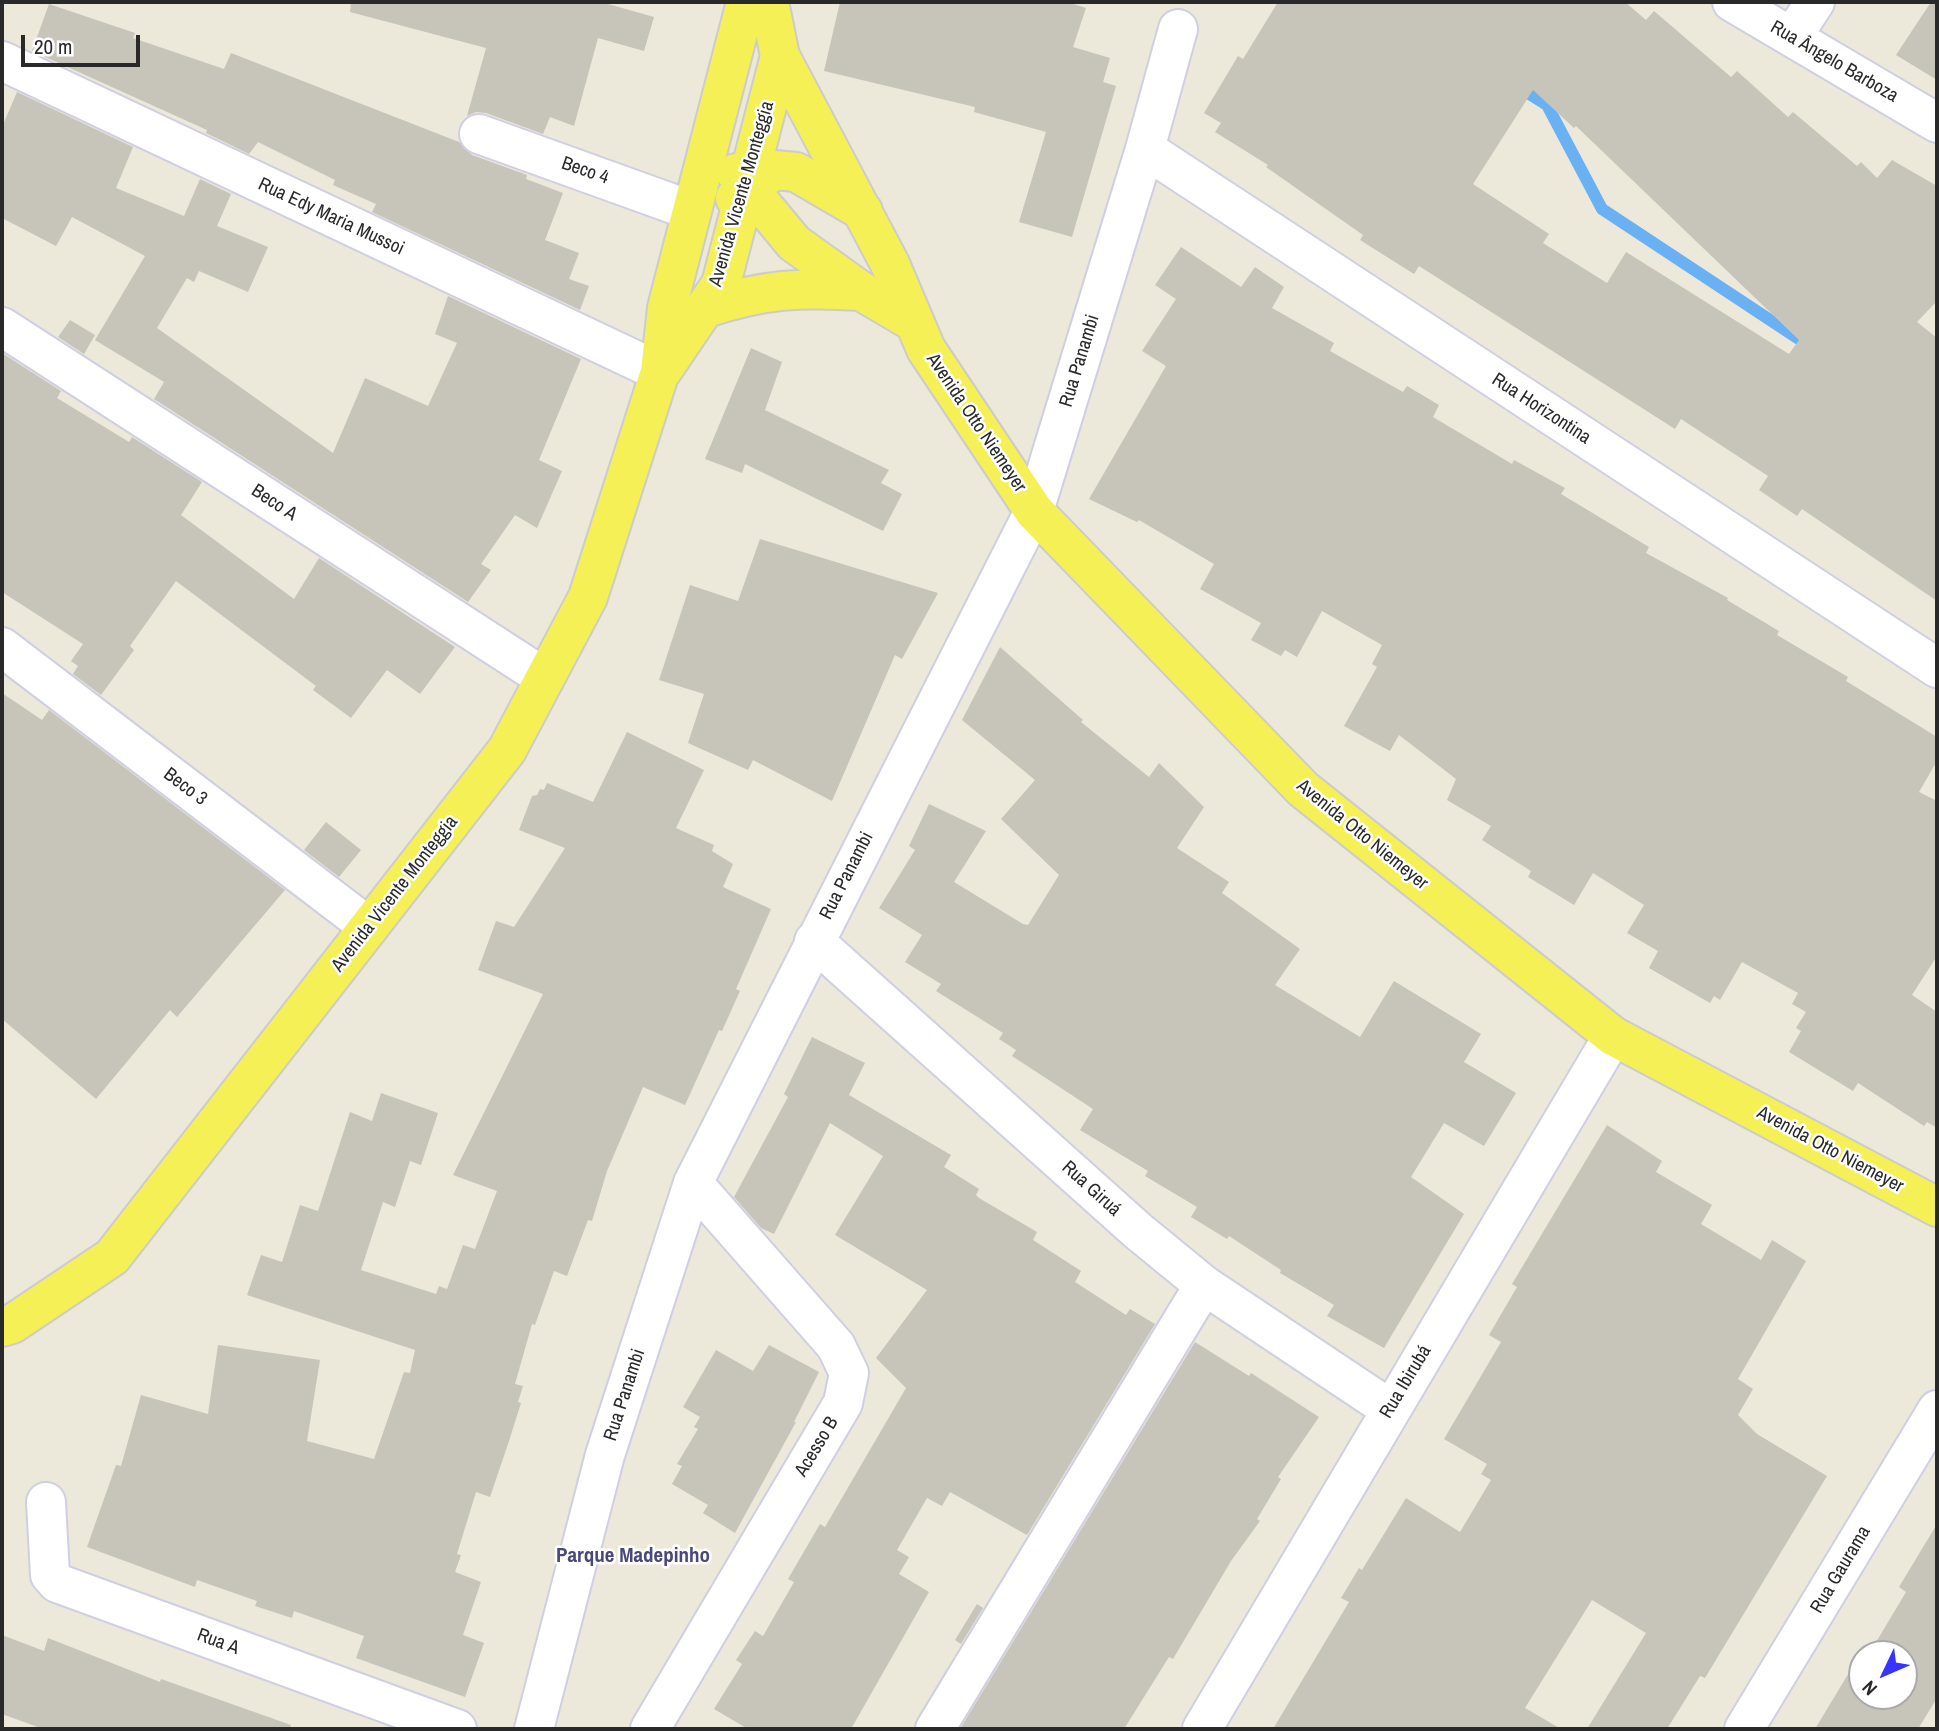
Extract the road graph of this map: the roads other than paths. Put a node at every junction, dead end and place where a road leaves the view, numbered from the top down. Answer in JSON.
{"nodes":[{"id":1,"x":746,"y":2,"type":"edge"},
{"id":2,"x":769,"y":2,"type":"edge"},
{"id":3,"x":1732,"y":2,"type":"edge"},
{"id":4,"x":1815,"y":2,"type":"edge"},
{"id":5,"x":1178,"y":29,"type":"dead end"},
{"id":6,"x":1792,"y":37,"type":"junction"},
{"id":7,"x":732,"y":46,"type":"junction"},
{"id":8,"x":780,"y":56,"type":"junction"},
{"id":9,"x":2,"y":61,"type":"edge"},
{"id":10,"x":1937,"y":123,"type":"edge"},
{"id":11,"x":479,"y":134,"type":"dead end"},
{"id":12,"x":1145,"y":149,"type":"junction"},
{"id":13,"x":747,"y":189,"type":"junction"},
{"id":14,"x":690,"y":210,"type":"junction"},
{"id":15,"x":863,"y":211,"type":"junction"},
{"id":16,"x":861,"y":291,"type":"junction"},
{"id":17,"x":667,"y":308,"type":"junction"},
{"id":18,"x":706,"y":308,"type":"junction"},
{"id":19,"x":912,"y":320,"type":"junction"},
{"id":20,"x":2,"y":327,"type":"edge"},
{"id":21,"x":660,"y":372,"type":"junction"},
{"id":22,"x":1034,"y":511,"type":"junction"},
{"id":23,"x":2,"y":648,"type":"edge"},
{"id":24,"x":1937,"y":668,"type":"edge"},
{"id":25,"x":545,"y":678,"type":"junction"},
{"id":26,"x":369,"y":927,"type":"junction"},
{"id":27,"x":814,"y":941,"type":"junction"},
{"id":28,"x":1613,"y":1036,"type":"junction"},
{"id":29,"x":693,"y":1184,"type":"junction"},
{"id":30,"x":1937,"y":1207,"type":"edge"},
{"id":31,"x":1204,"y":1285,"type":"junction"},
{"id":32,"x":2,"y":1327,"type":"edge"},
{"id":33,"x":1390,"y":1409,"type":"junction"},
{"id":34,"x":1937,"y":1410,"type":"edge"},
{"id":35,"x":46,"y":1502,"type":"dead end"},
{"id":36,"x":457,"y":1729,"type":"edge"},
{"id":37,"x":534,"y":1729,"type":"edge"},
{"id":38,"x":650,"y":1729,"type":"edge"},
{"id":39,"x":935,"y":1729,"type":"edge"},
{"id":40,"x":1202,"y":1729,"type":"edge"},
{"id":41,"x":1744,"y":1729,"type":"edge"}],
"edges":[{"from":1,"to":7,"type":"main road","name":"Avenida Vicente Monteggia"},
{"from":2,"to":8,"type":"main road","name":"Avenida Vicente Monteggia"},
{"from":3,"to":6,"type":"street","name":"Rua Ângelo Barboza"},
{"from":4,"to":6,"type":"street"},
{"from":5,"to":12,"type":"street","name":"Rua Panambi"},
{"from":6,"to":10,"type":"street","name":"Rua Ângelo Barboza"},
{"from":7,"to":13,"type":"main road"},
{"from":7,"to":14,"type":"main road","name":"Avenida Vicente Monteggia"},
{"from":8,"to":13,"type":"main road","name":"Avenida Vicente Monteggia"},
{"from":8,"to":15,"type":"main road","name":"Avenida Otto Niemeyer"},
{"from":9,"to":21,"type":"street","name":"Rua Edy Maria Mussoi"},
{"from":11,"to":14,"type":"street","name":"Beco 4"},
{"from":12,"to":22,"type":"street","name":"Rua Panambi"},
{"from":12,"to":24,"type":"street","name":"Rua Horizontina"},
{"from":13,"to":15,"type":"main road"},
{"from":13,"to":16,"type":"main road"},
{"from":13,"to":17,"type":"main road"},
{"from":13,"to":18,"type":"main road","name":"Avenida Vicente Monteggia"},
{"from":14,"to":17,"type":"main road","name":"Avenida Vicente Monteggia"},
{"from":15,"to":19,"type":"main road","name":"Avenida Otto Niemeyer"},
{"from":16,"to":18,"type":"main road"},
{"from":16,"to":19,"type":"main road"},
{"from":17,"to":21,"type":"main road","name":"Avenida Vicente Monteggia"},
{"from":18,"to":21,"type":"main road","name":"Avenida Vicente Monteggia"},
{"from":19,"to":22,"type":"main road","name":"Avenida Otto Niemeyer"},
{"from":20,"to":25,"type":"street","name":"Beco A"},
{"from":21,"to":25,"type":"main road","name":"Avenida Vicente Monteggia"},
{"from":22,"to":27,"type":"street","name":"Rua Panambi"},
{"from":22,"to":28,"type":"main road","name":"Avenida Otto Niemeyer"},
{"from":23,"to":26,"type":"street","name":"Beco 3"},
{"from":25,"to":26,"type":"main road","name":"Avenida Vicente Monteggia"},
{"from":26,"to":32,"type":"main road","name":"Avenida Vicente Monteggia"},
{"from":27,"to":29,"type":"street","name":"Rua Panambi"},
{"from":27,"to":31,"type":"street","name":"Rua Giruá"},
{"from":28,"to":30,"type":"main road","name":"Avenida Otto Niemeyer"},
{"from":28,"to":33,"type":"street","name":"Rua Ibirubá"},
{"from":29,"to":37,"type":"street","name":"Rua Panambi"},
{"from":29,"to":38,"type":"street","name":"Acesso B"},
{"from":31,"to":33,"type":"street","name":"Rua Giruá"},
{"from":31,"to":39,"type":"street"},
{"from":33,"to":40,"type":"street","name":"Rua Ibirubá"},
{"from":34,"to":41,"type":"street","name":"Rua Gaurama"},
{"from":35,"to":36,"type":"street","name":"Rua A"}]}
